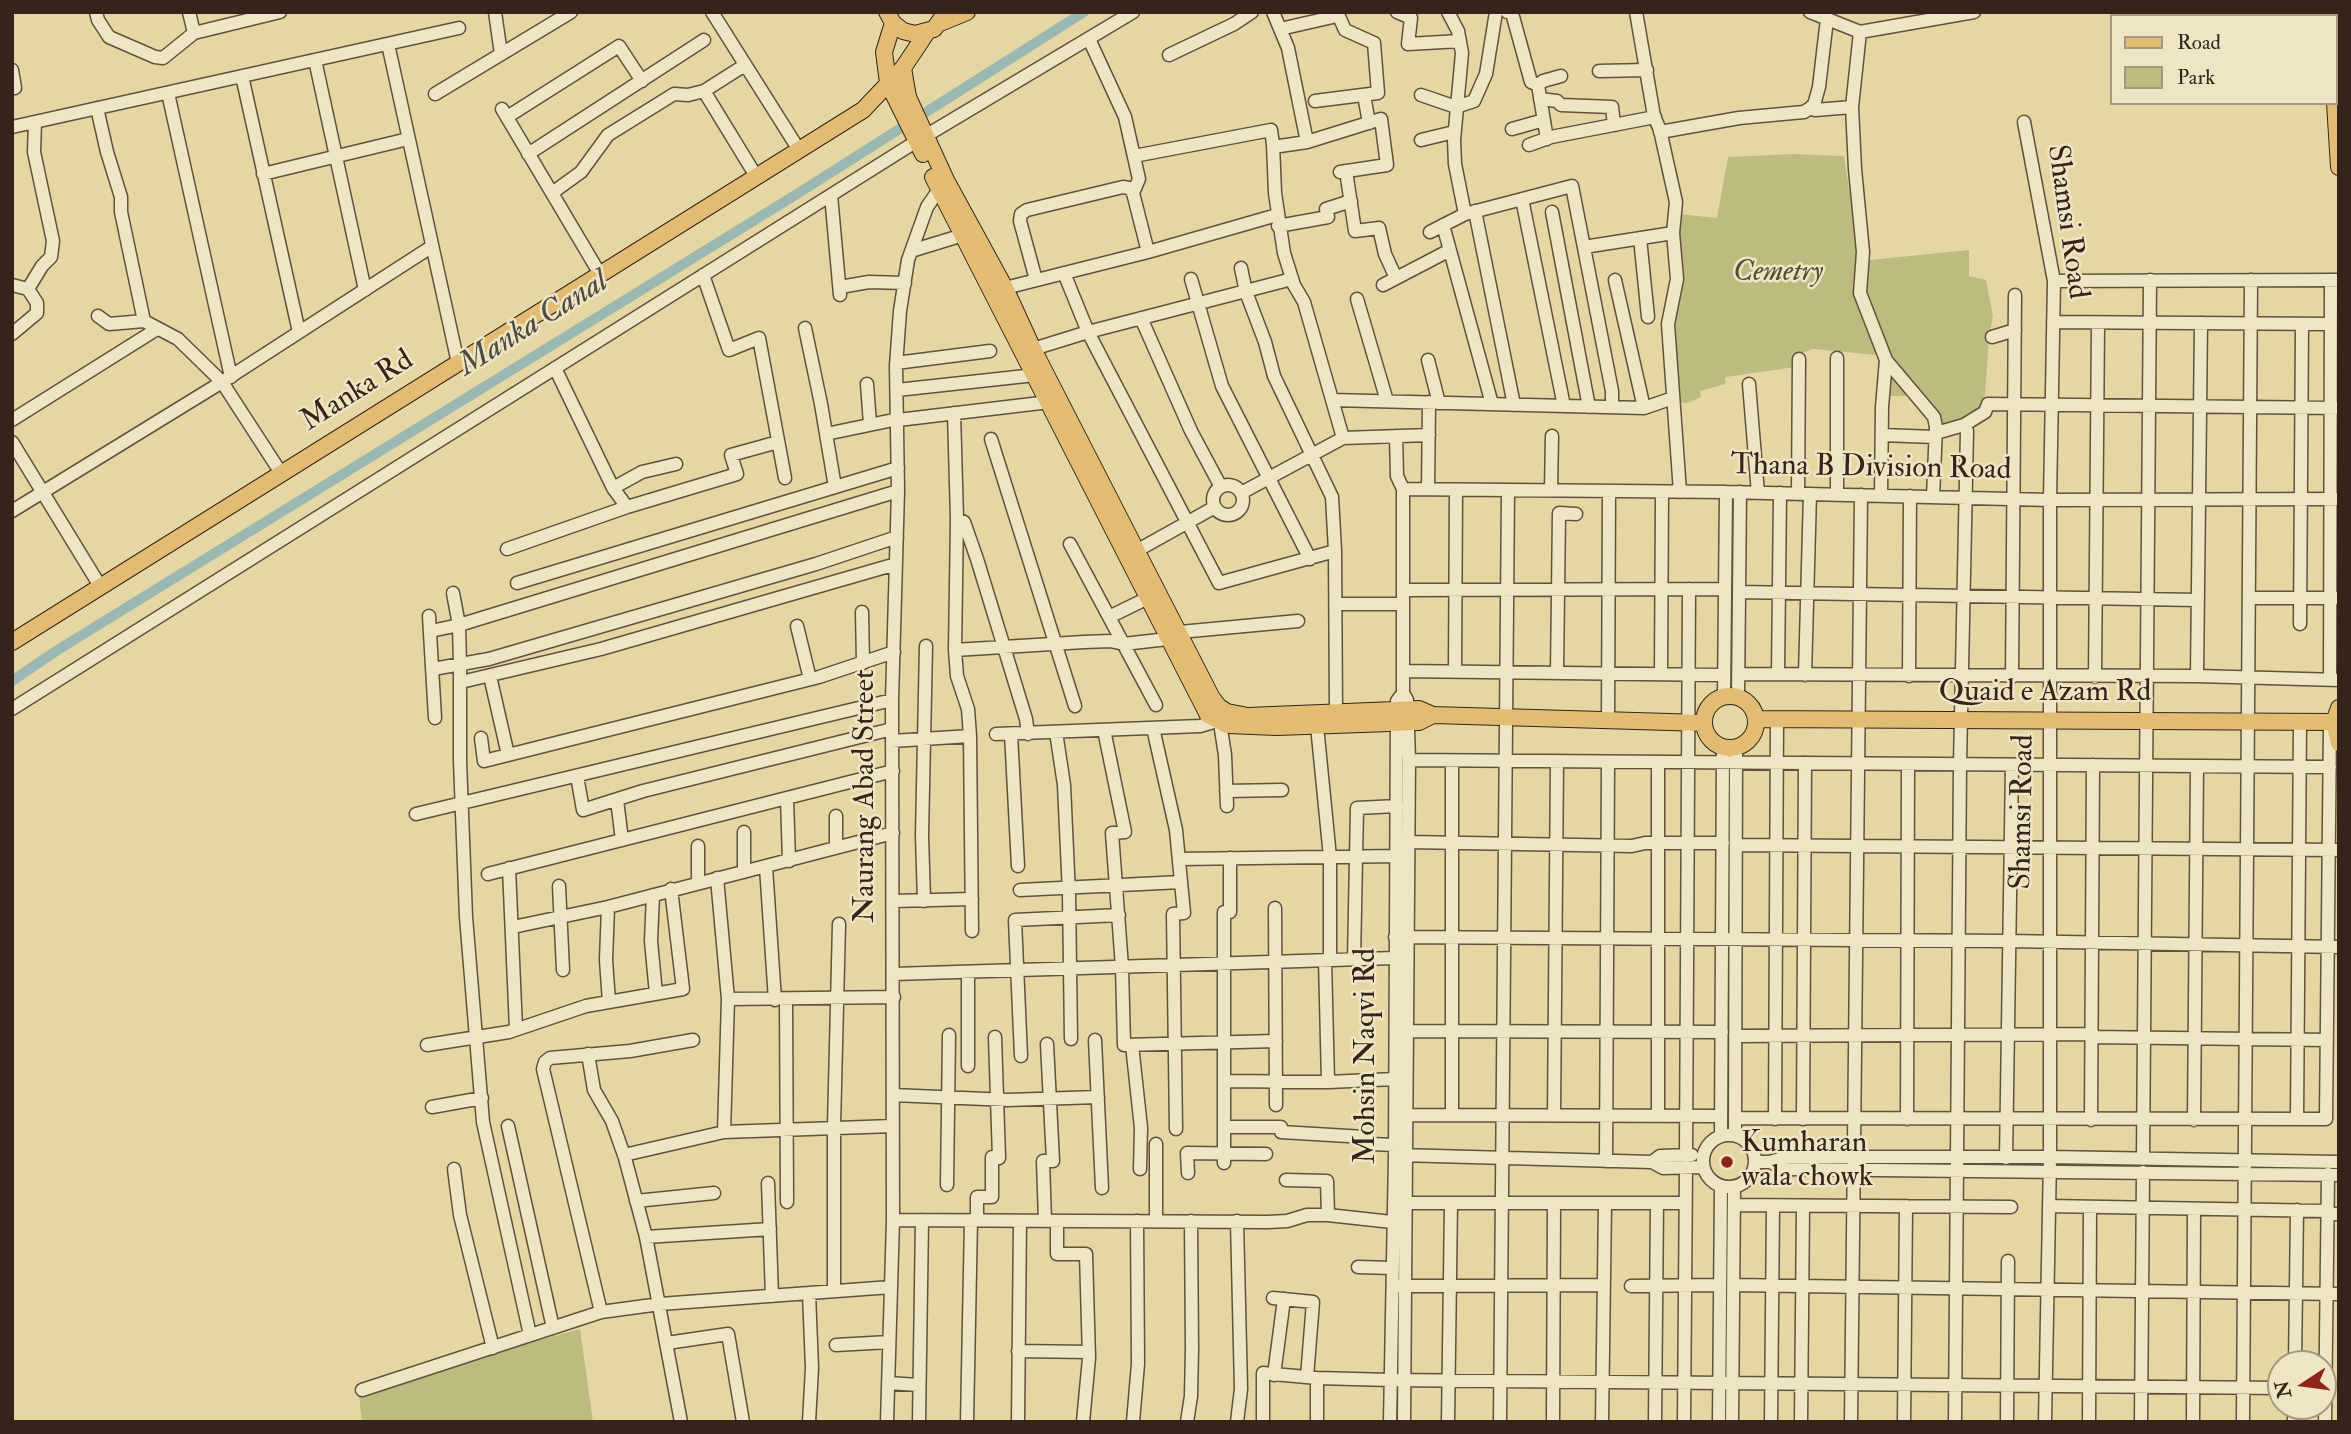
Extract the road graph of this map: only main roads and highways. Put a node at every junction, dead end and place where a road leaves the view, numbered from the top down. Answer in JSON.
{"nodes":[{"id":1,"x":967,"y":12,"type":"edge"},
{"id":2,"x":890,"y":18,"type":"edge"},
{"id":3,"x":938,"y":23,"type":"edge"},
{"id":4,"x":903,"y":68,"type":"junction"},
{"id":5,"x":888,"y":83,"type":"junction"},
{"id":6,"x":902,"y":99,"type":"junction"},
{"id":7,"x":2335,"y":105,"type":"edge"},
{"id":8,"x":2339,"y":167,"type":"edge"},
{"id":9,"x":943,"y":185,"type":"junction"},
{"id":10,"x":1155,"y":595,"type":"junction"},
{"id":11,"x":1177,"y":636,"type":"junction"},
{"id":12,"x":12,"y":642,"type":"edge"},
{"id":13,"x":1402,"y":717,"type":"junction"},
{"id":14,"x":2334,"y":717,"type":"edge"},
{"id":15,"x":1756,"y":719,"type":"junction"},
{"id":16,"x":1696,"y":723,"type":"junction"},
{"id":17,"x":2339,"y":743,"type":"edge"}],
"edges":[{"from":1,"to":3,"type":"main road"},
{"from":2,"to":3,"type":"main road"},
{"from":2,"to":5,"type":"main road"},
{"from":3,"to":4,"type":"main road","name":"Manka Rd"},
{"from":4,"to":5,"type":"main road","name":"Manka Rd"},
{"from":4,"to":6,"type":"main road"},
{"from":5,"to":6,"type":"main road"},
{"from":5,"to":12,"type":"main road","name":"Manka Rd"},
{"from":6,"to":9,"type":"main road"},
{"from":7,"to":8,"type":"main road"},
{"from":9,"to":10,"type":"main road"},
{"from":9,"to":10,"type":"main road"},
{"from":10,"to":11,"type":"main road"},
{"from":11,"to":13,"type":"main road"},
{"from":11,"to":13,"type":"main road"},
{"from":13,"to":16,"type":"main road"},
{"from":14,"to":15,"type":"main road","name":"Quaid e Azam Rd"},
{"from":14,"to":17,"type":"main road"},
{"from":15,"to":16,"type":"main road"},
{"from":15,"to":16,"type":"main road"}]}
